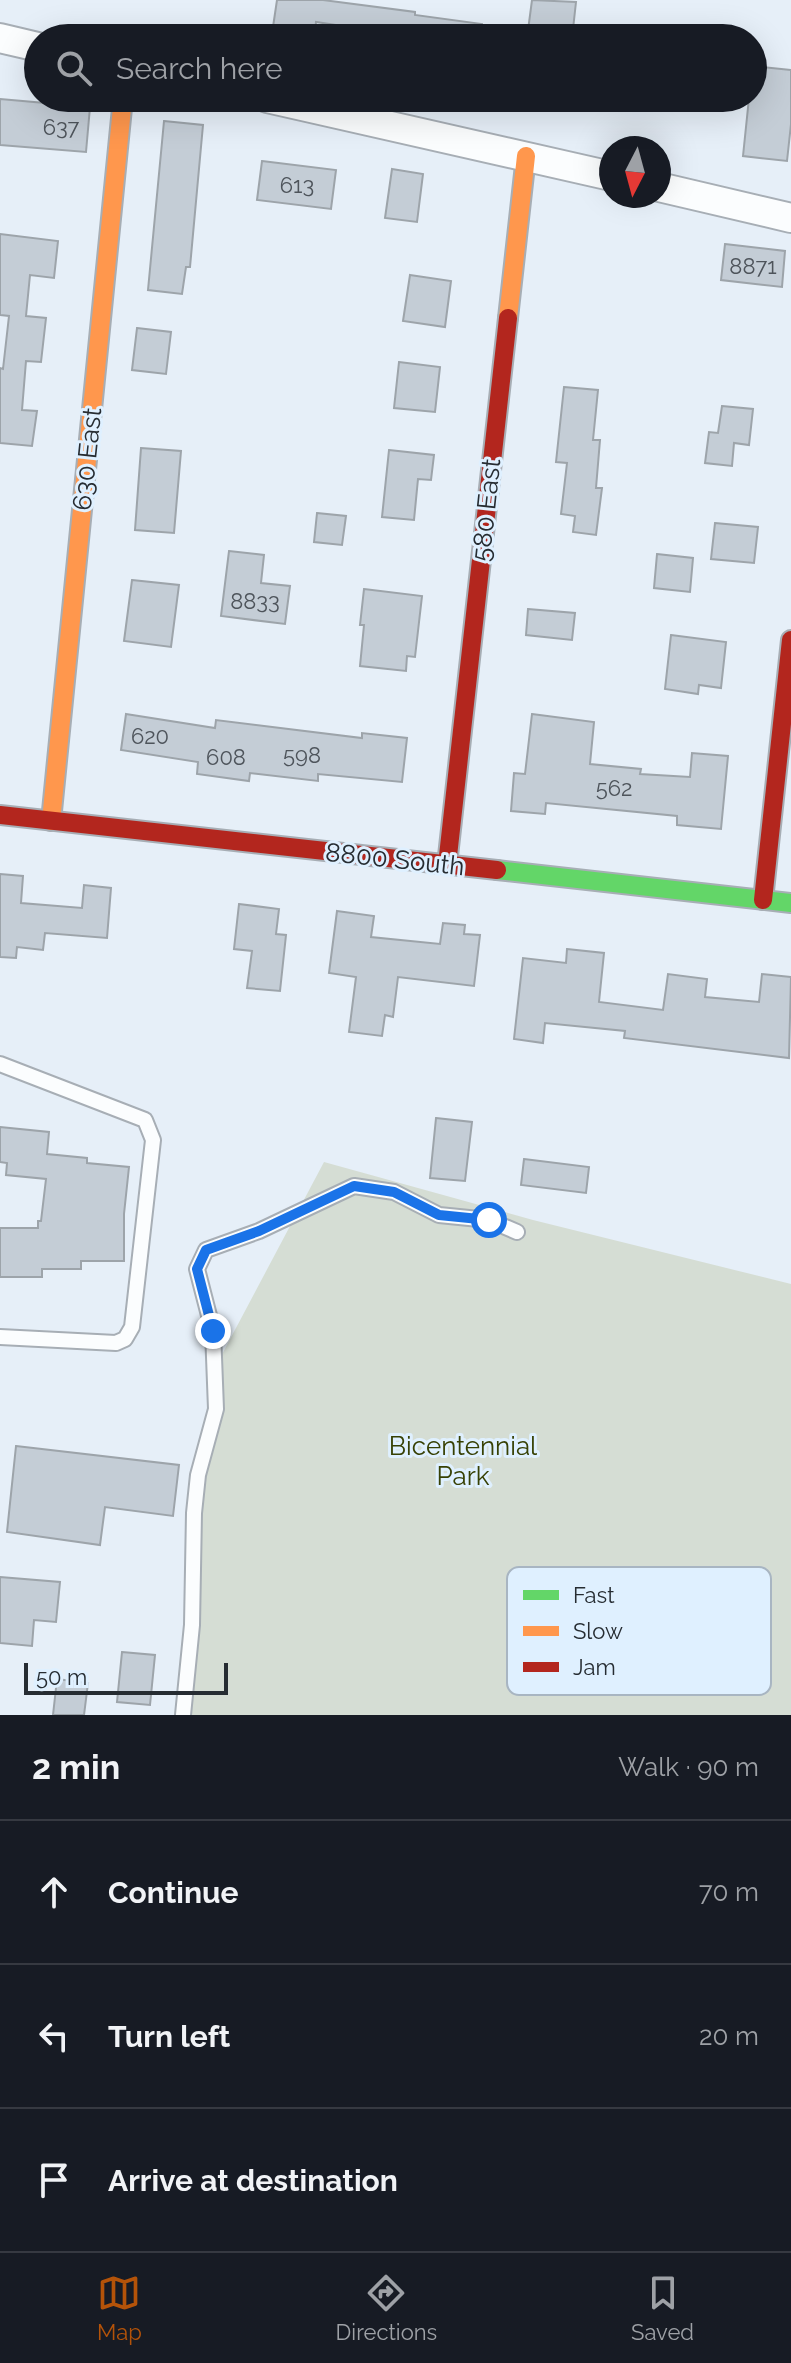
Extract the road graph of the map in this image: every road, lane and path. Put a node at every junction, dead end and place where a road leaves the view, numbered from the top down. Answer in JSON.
{"nodes":[{"id":1,"x":0,"y":38,"type":"edge"},
{"id":2,"x":24,"y":44,"type":"edge"},
{"id":3,"x":122,"y":112,"type":"edge"},
{"id":4,"x":330,"y":112,"type":"edge"},
{"id":5,"x":526,"y":156,"type":"junction"},
{"id":6,"x":599,"y":173,"type":"edge"},
{"id":7,"x":671,"y":190,"type":"edge"},
{"id":8,"x":791,"y":218,"type":"edge"},
{"id":9,"x":791,"y":640,"type":"edge"},
{"id":10,"x":0,"y":815,"type":"edge"},
{"id":11,"x":51,"y":821,"type":"junction"},
{"id":12,"x":447,"y":865,"type":"junction"},
{"id":13,"x":763,"y":900,"type":"junction"},
{"id":14,"x":791,"y":903,"type":"edge"},
{"id":15,"x":0,"y":1064,"type":"edge"},
{"id":16,"x":517,"y":1232,"type":"dead end"},
{"id":17,"x":0,"y":1337,"type":"edge"},
{"id":18,"x":183,"y":1715,"type":"edge"}],
"edges":[{"from":1,"to":2,"type":"street"},
{"from":3,"to":11,"type":"street","name":"630 East"},
{"from":4,"to":5,"type":"street"},
{"from":5,"to":6,"type":"street"},
{"from":5,"to":12,"type":"street","name":"580 East"},
{"from":7,"to":8,"type":"street"},
{"from":9,"to":13,"type":"street"},
{"from":10,"to":11,"type":"street","name":"8800 South"},
{"from":11,"to":12,"type":"street","name":"8800 South"},
{"from":12,"to":13,"type":"street","name":"8800 South"},
{"from":13,"to":14,"type":"street","name":"8800 South"},
{"from":15,"to":17,"type":"lane"},
{"from":16,"to":18,"type":"lane"}]}
